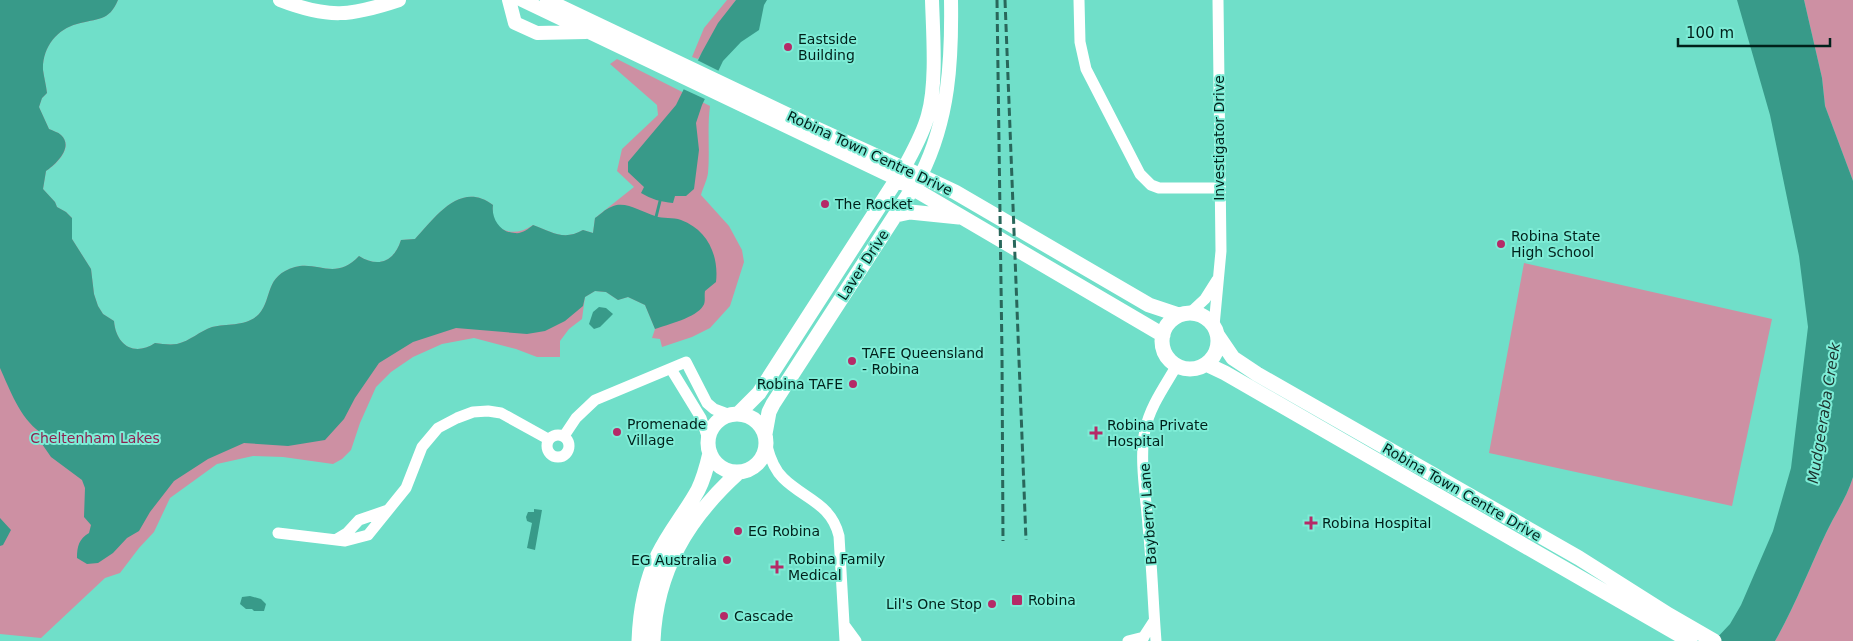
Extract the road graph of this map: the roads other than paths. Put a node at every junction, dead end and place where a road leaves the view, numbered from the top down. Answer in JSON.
{"nodes":[{"id":1,"x":280,"y":0,"type":"edge"},
{"id":2,"x":399,"y":0,"type":"edge"},
{"id":3,"x":509,"y":0,"type":"edge"},
{"id":4,"x":574,"y":0,"type":"edge"},
{"id":5,"x":932,"y":0,"type":"edge"},
{"id":6,"x":951,"y":0,"type":"edge"},
{"id":7,"x":1080,"y":0,"type":"edge"},
{"id":8,"x":1218,"y":0,"type":"edge"},
{"id":9,"x":541,"y":3,"type":"edge"},
{"id":10,"x":582,"y":16,"type":"junction"},
{"id":11,"x":531,"y":30,"type":"junction"},
{"id":12,"x":589,"y":32,"type":"junction"},
{"id":13,"x":680,"y":69,"type":"junction"},
{"id":14,"x":901,"y":174,"type":"junction"},
{"id":15,"x":921,"y":175,"type":"junction"},
{"id":16,"x":914,"y":188,"type":"junction"},
{"id":17,"x":1219,"y":188,"type":"junction"},
{"id":18,"x":896,"y":215,"type":"junction"},
{"id":19,"x":963,"y":217,"type":"junction"},
{"id":20,"x":1219,"y":277,"type":"junction"},
{"id":21,"x":1184,"y":314,"type":"junction"},
{"id":22,"x":1216,"y":331,"type":"junction"},
{"id":23,"x":1163,"y":335,"type":"junction"},
{"id":24,"x":1206,"y":364,"type":"junction"},
{"id":25,"x":1177,"y":365,"type":"junction"},
{"id":26,"x":671,"y":369,"type":"junction"},
{"id":27,"x":734,"y":414,"type":"junction"},
{"id":28,"x":564,"y":436,"type":"junction"},
{"id":29,"x":548,"y":439,"type":"junction"},
{"id":30,"x":766,"y":440,"type":"junction"},
{"id":31,"x":709,"y":446,"type":"junction"},
{"id":32,"x":740,"y":472,"type":"junction"},
{"id":33,"x":388,"y":510,"type":"junction"},
{"id":34,"x":278,"y":532,"type":"dead end"},
{"id":35,"x":337,"y":540,"type":"junction"},
{"id":36,"x":1154,"y":620,"type":"junction"},
{"id":37,"x":1665,"y":620,"type":"junction"},
{"id":38,"x":844,"y":624,"type":"junction"},
{"id":39,"x":1142,"y":639,"type":"edge"},
{"id":40,"x":639,"y":641,"type":"edge"},
{"id":41,"x":652,"y":641,"type":"edge"},
{"id":42,"x":844,"y":641,"type":"edge"},
{"id":43,"x":856,"y":641,"type":"edge"},
{"id":44,"x":1129,"y":641,"type":"edge"},
{"id":45,"x":1156,"y":641,"type":"edge"},
{"id":46,"x":1690,"y":641,"type":"edge"},
{"id":47,"x":1714,"y":641,"type":"edge"}],
"edges":[{"from":1,"to":2,"type":"street"},
{"from":3,"to":11,"type":"street"},
{"from":4,"to":10,"type":"street"},
{"from":5,"to":14,"type":"street","name":"Laver Drive"},
{"from":6,"to":15,"type":"street","name":"Laver Drive"},
{"from":7,"to":17,"type":"street"},
{"from":8,"to":17,"type":"street","name":"Investigator Drive"},
{"from":9,"to":10,"type":"street","name":"Robina Town Centre Drive"},
{"from":9,"to":11,"type":"street"},
{"from":9,"to":12,"type":"street","name":"Robina Town Centre Drive"},
{"from":10,"to":13,"type":"street","name":"Robina Town Centre Drive"},
{"from":11,"to":12,"type":"street"},
{"from":12,"to":13,"type":"street","name":"Robina Town Centre Drive"},
{"from":13,"to":14,"type":"street","name":"Robina Town Centre Drive"},
{"from":14,"to":15,"type":"main road","name":"Robina Town Centre Drive"},
{"from":14,"to":16,"type":"main road","name":"Robina Town Centre Drive"},
{"from":14,"to":27,"type":"main road","name":"Laver Drive"},
{"from":15,"to":16,"type":"main road","name":"Laver Drive"},
{"from":15,"to":21,"type":"main road","name":"Robina Town Centre Drive"},
{"from":16,"to":18,"type":"main road","name":"Laver Drive"},
{"from":16,"to":19,"type":"main road","name":"Robina Town Centre Drive"},
{"from":17,"to":20,"type":"street","name":"Investigator Drive"},
{"from":18,"to":19,"type":"main road"},
{"from":18,"to":30,"type":"main road","name":"Laver Drive"},
{"from":19,"to":23,"type":"main road","name":"Robina Town Centre Drive"},
{"from":20,"to":21,"type":"street","name":"Investigator Drive"},
{"from":20,"to":22,"type":"street","name":"Investigator Drive"},
{"from":21,"to":22,"type":"main road"},
{"from":21,"to":23,"type":"main road"},
{"from":22,"to":24,"type":"main road"},
{"from":22,"to":37,"type":"main road","name":"Robina Town Centre Drive"},
{"from":23,"to":25,"type":"main road"},
{"from":24,"to":25,"type":"main road"},
{"from":24,"to":37,"type":"main road","name":"Robina Town Centre Drive"},
{"from":25,"to":36,"type":"street","name":"Bayberry Lane"},
{"from":26,"to":27,"type":"street"},
{"from":26,"to":28,"type":"street"},
{"from":26,"to":31,"type":"street"},
{"from":27,"to":30,"type":"main road"},
{"from":27,"to":31,"type":"main road"},
{"from":28,"to":29,"type":"street"},
{"from":28,"to":29,"type":"street"},
{"from":29,"to":33,"type":"street"},
{"from":30,"to":32,"type":"main road"},
{"from":30,"to":38,"type":"street"},
{"from":31,"to":32,"type":"main road"},
{"from":31,"to":40,"type":"main road"},
{"from":32,"to":41,"type":"main road"},
{"from":33,"to":35,"type":"street"},
{"from":33,"to":35,"type":"street"},
{"from":34,"to":35,"type":"street"},
{"from":36,"to":39,"type":"street"},
{"from":36,"to":45,"type":"street","name":"Bayberry Lane"},
{"from":37,"to":46,"type":"main road","name":"Robina Town Centre Drive"},
{"from":37,"to":47,"type":"main road","name":"Robina Town Centre Drive"},
{"from":38,"to":42,"type":"street"},
{"from":38,"to":43,"type":"street"},
{"from":39,"to":44,"type":"street"}]}
